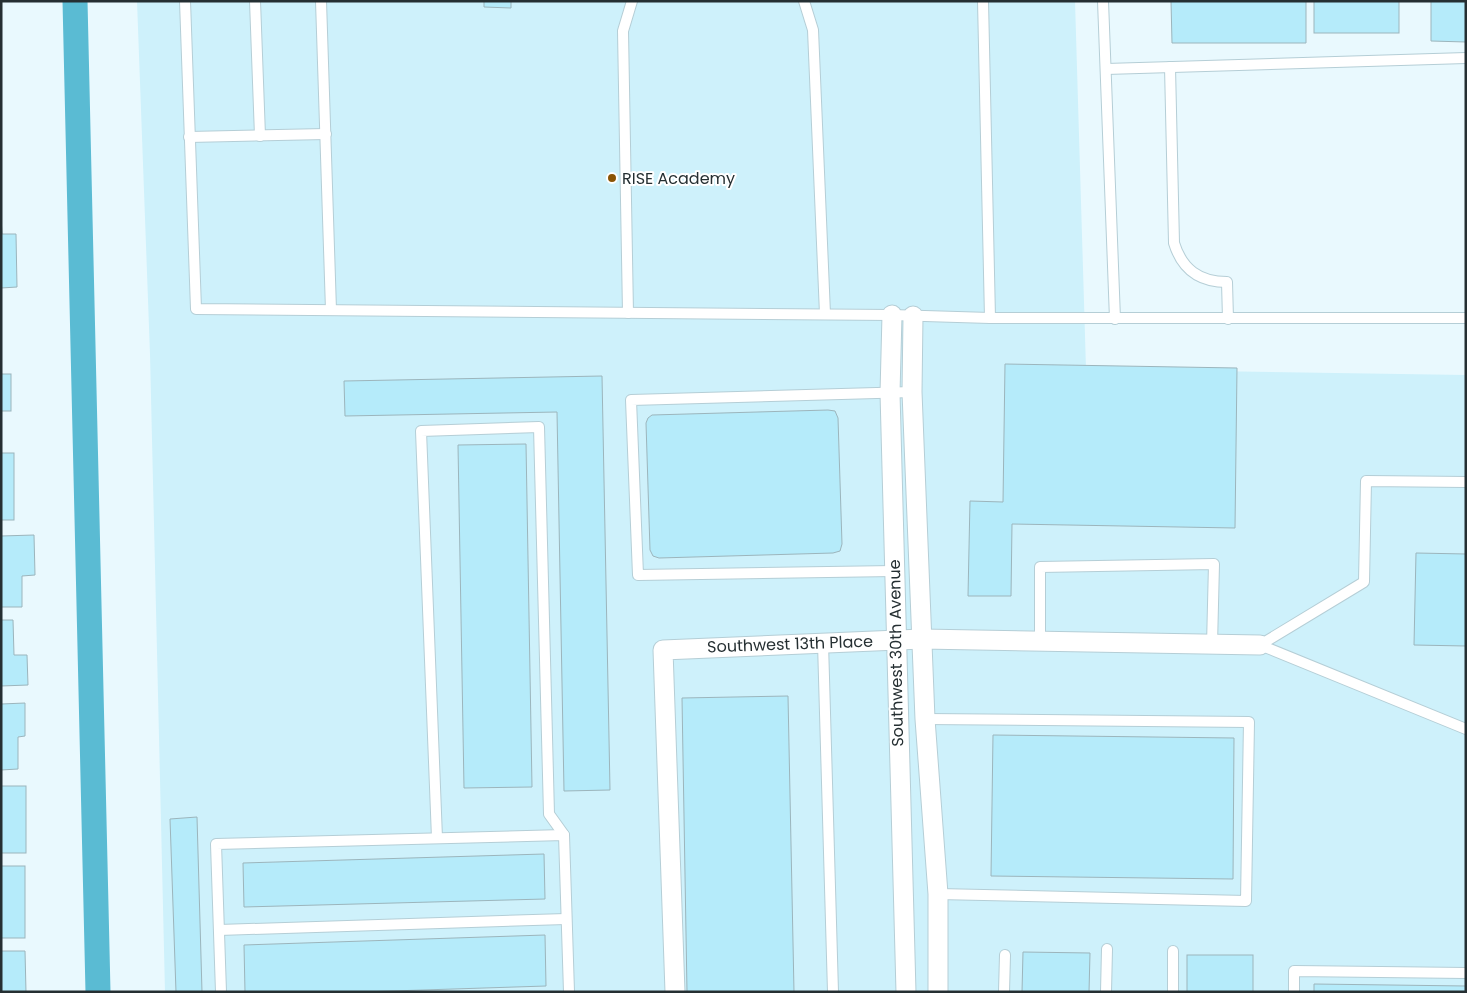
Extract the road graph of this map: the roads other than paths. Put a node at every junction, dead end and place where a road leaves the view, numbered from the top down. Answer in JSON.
{"nodes":[{"id":1,"x":184,"y":1,"type":"edge"},
{"id":2,"x":255,"y":1,"type":"edge"},
{"id":3,"x":321,"y":1,"type":"edge"},
{"id":4,"x":632,"y":1,"type":"edge"},
{"id":5,"x":804,"y":1,"type":"edge"},
{"id":6,"x":983,"y":1,"type":"edge"},
{"id":7,"x":1103,"y":1,"type":"edge"},
{"id":8,"x":1466,"y":58,"type":"edge"},
{"id":9,"x":1170,"y":67,"type":"junction"},
{"id":10,"x":1106,"y":69,"type":"junction"},
{"id":11,"x":326,"y":134,"type":"junction"},
{"id":12,"x":260,"y":136,"type":"junction"},
{"id":13,"x":189,"y":137,"type":"junction"},
{"id":14,"x":331,"y":310,"type":"junction"},
{"id":15,"x":628,"y":312,"type":"junction"},
{"id":16,"x":825,"y":314,"type":"junction"},
{"id":17,"x":892,"y":315,"type":"junction"},
{"id":18,"x":913,"y":316,"type":"junction"},
{"id":19,"x":990,"y":318,"type":"junction"},
{"id":20,"x":1466,"y":318,"type":"edge"},
{"id":21,"x":1115,"y":319,"type":"junction"},
{"id":22,"x":1228,"y":319,"type":"junction"},
{"id":23,"x":912,"y":392,"type":"junction"},
{"id":24,"x":890,"y":393,"type":"junction"},
{"id":25,"x":1466,"y":482,"type":"edge"},
{"id":26,"x":894,"y":571,"type":"junction"},
{"id":27,"x":922,"y":639,"type":"junction"},
{"id":28,"x":896,"y":640,"type":"junction"},
{"id":29,"x":1040,"y":642,"type":"junction"},
{"id":30,"x":824,"y":643,"type":"junction"},
{"id":31,"x":1212,"y":645,"type":"junction"},
{"id":32,"x":1260,"y":646,"type":"junction"},
{"id":33,"x":925,"y":719,"type":"junction"},
{"id":34,"x":1466,"y":729,"type":"edge"},
{"id":35,"x":564,"y":835,"type":"junction"},
{"id":36,"x":437,"y":838,"type":"junction"},
{"id":37,"x":938,"y":894,"type":"junction"},
{"id":38,"x":566,"y":919,"type":"junction"},
{"id":39,"x":218,"y":930,"type":"junction"},
{"id":40,"x":1107,"y":949,"type":"dead end"},
{"id":41,"x":1173,"y":951,"type":"dead end"},
{"id":42,"x":1005,"y":955,"type":"dead end"},
{"id":43,"x":1466,"y":973,"type":"edge"},
{"id":44,"x":221,"y":992,"type":"edge"},
{"id":45,"x":569,"y":992,"type":"edge"},
{"id":46,"x":675,"y":992,"type":"edge"},
{"id":47,"x":833,"y":992,"type":"edge"},
{"id":48,"x":906,"y":992,"type":"edge"},
{"id":49,"x":938,"y":992,"type":"edge"},
{"id":50,"x":1004,"y":992,"type":"edge"},
{"id":51,"x":1106,"y":992,"type":"edge"},
{"id":52,"x":1172,"y":992,"type":"edge"},
{"id":53,"x":1294,"y":992,"type":"edge"}],
"edges":[{"from":1,"to":13,"type":"lane"},
{"from":2,"to":12,"type":"lane"},
{"from":3,"to":11,"type":"lane"},
{"from":4,"to":15,"type":"lane"},
{"from":5,"to":16,"type":"lane"},
{"from":6,"to":19,"type":"lane"},
{"from":7,"to":10,"type":"lane"},
{"from":8,"to":9,"type":"lane"},
{"from":9,"to":10,"type":"lane"},
{"from":9,"to":22,"type":"lane"},
{"from":10,"to":21,"type":"lane"},
{"from":11,"to":12,"type":"lane"},
{"from":11,"to":14,"type":"lane"},
{"from":12,"to":13,"type":"lane"},
{"from":13,"to":14,"type":"lane"},
{"from":14,"to":15,"type":"lane"},
{"from":15,"to":16,"type":"lane"},
{"from":16,"to":17,"type":"lane"},
{"from":17,"to":18,"type":"lane"},
{"from":17,"to":24,"type":"street","name":"Southwest 30th Avenue"},
{"from":18,"to":19,"type":"lane"},
{"from":18,"to":23,"type":"street","name":"Southwest 30th Avenue"},
{"from":19,"to":21,"type":"lane"},
{"from":20,"to":22,"type":"lane"},
{"from":21,"to":22,"type":"lane"},
{"from":23,"to":24,"type":"lane"},
{"from":23,"to":27,"type":"street","name":"Southwest 30th Avenue"},
{"from":24,"to":26,"type":"street","name":"Southwest 30th Avenue"},
{"from":24,"to":26,"type":"lane"},
{"from":25,"to":32,"type":"lane"},
{"from":26,"to":28,"type":"street","name":"Southwest 30th Avenue"},
{"from":27,"to":28,"type":"street","name":"Southwest 13th Place"},
{"from":27,"to":29,"type":"street","name":"Southwest 13th Place"},
{"from":27,"to":33,"type":"street","name":"Southwest 30th Avenue"},
{"from":28,"to":30,"type":"street","name":"Southwest 13th Place"},
{"from":28,"to":48,"type":"street","name":"Southwest 30th Avenue"},
{"from":29,"to":31,"type":"street","name":"Southwest 13th Place"},
{"from":29,"to":31,"type":"lane"},
{"from":30,"to":46,"type":"street","name":"Southwest 13th Place"},
{"from":30,"to":47,"type":"lane"},
{"from":31,"to":32,"type":"street","name":"Southwest 13th Place"},
{"from":32,"to":34,"type":"lane"},
{"from":33,"to":37,"type":"street","name":"Southwest 30th Avenue"},
{"from":33,"to":37,"type":"lane"},
{"from":35,"to":36,"type":"lane"},
{"from":35,"to":36,"type":"lane"},
{"from":35,"to":38,"type":"lane"},
{"from":36,"to":39,"type":"lane"},
{"from":37,"to":49,"type":"street","name":"Southwest 30th Avenue"},
{"from":38,"to":39,"type":"lane"},
{"from":38,"to":45,"type":"lane"},
{"from":39,"to":44,"type":"lane"},
{"from":40,"to":51,"type":"lane"},
{"from":41,"to":52,"type":"lane"},
{"from":42,"to":50,"type":"lane"},
{"from":43,"to":53,"type":"lane"}]}
